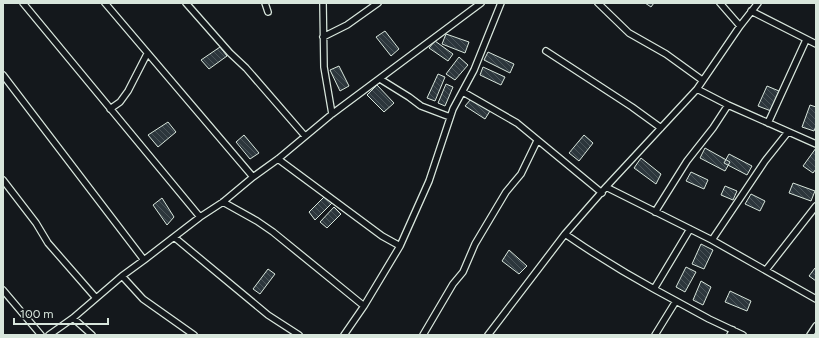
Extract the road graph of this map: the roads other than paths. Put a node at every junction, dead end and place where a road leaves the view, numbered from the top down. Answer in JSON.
{"nodes":[{"id":1,"x":23,"y":3,"type":"edge"},
{"id":2,"x":105,"y":3,"type":"edge"},
{"id":3,"x":186,"y":3,"type":"edge"},
{"id":4,"x":265,"y":3,"type":"edge"},
{"id":5,"x":322,"y":3,"type":"edge"},
{"id":6,"x":378,"y":3,"type":"edge"},
{"id":7,"x":481,"y":3,"type":"edge"},
{"id":8,"x":501,"y":3,"type":"edge"},
{"id":9,"x":598,"y":3,"type":"edge"},
{"id":10,"x":720,"y":3,"type":"edge"},
{"id":11,"x":758,"y":3,"type":"edge"},
{"id":12,"x":268,"y":12,"type":"dead end"},
{"id":13,"x":751,"y":12,"type":"junction"},
{"id":14,"x":740,"y":26,"type":"junction"},
{"id":15,"x":323,"y":37,"type":"junction"},
{"id":16,"x":806,"y":40,"type":"junction"},
{"id":17,"x":816,"y":44,"type":"edge"},
{"id":18,"x":546,"y":51,"type":"dead end"},
{"id":19,"x":147,"y":54,"type":"junction"},
{"id":20,"x":3,"y":75,"type":"edge"},
{"id":21,"x":380,"y":78,"type":"junction"},
{"id":22,"x":702,"y":80,"type":"junction"},
{"id":23,"x":697,"y":89,"type":"junction"},
{"id":24,"x":463,"y":92,"type":"junction"},
{"id":25,"x":728,"y":105,"type":"junction"},
{"id":26,"x":110,"y":109,"type":"junction"},
{"id":27,"x":332,"y":114,"type":"junction"},
{"id":28,"x":450,"y":117,"type":"junction"},
{"id":29,"x":768,"y":123,"type":"junction"},
{"id":30,"x":661,"y":128,"type":"junction"},
{"id":31,"x":788,"y":132,"type":"junction"},
{"id":32,"x":305,"y":136,"type":"junction"},
{"id":33,"x":537,"y":141,"type":"junction"},
{"id":34,"x":816,"y":144,"type":"edge"},
{"id":35,"x":278,"y":159,"type":"junction"},
{"id":36,"x":253,"y":178,"type":"junction"},
{"id":37,"x":3,"y":180,"type":"edge"},
{"id":38,"x":606,"y":187,"type":"junction"},
{"id":39,"x":602,"y":193,"type":"junction"},
{"id":40,"x":223,"y":202,"type":"junction"},
{"id":41,"x":816,"y":206,"type":"edge"},
{"id":42,"x":656,"y":212,"type":"junction"},
{"id":43,"x":200,"y":217,"type":"junction"},
{"id":44,"x":690,"y":229,"type":"junction"},
{"id":45,"x":565,"y":234,"type":"junction"},
{"id":46,"x":174,"y":237,"type":"junction"},
{"id":47,"x":712,"y":240,"type":"junction"},
{"id":48,"x":400,"y":246,"type":"junction"},
{"id":49,"x":144,"y":260,"type":"junction"},
{"id":50,"x":766,"y":270,"type":"junction"},
{"id":51,"x":122,"y":276,"type":"junction"},
{"id":52,"x":654,"y":289,"type":"junction"},
{"id":53,"x":3,"y":290,"type":"edge"},
{"id":54,"x":96,"y":298,"type":"junction"},
{"id":55,"x":816,"y":299,"type":"edge"},
{"id":56,"x":676,"y":301,"type":"junction"},
{"id":57,"x":364,"y":306,"type":"junction"},
{"id":58,"x":73,"y":318,"type":"junction"},
{"id":59,"x":816,"y":326,"type":"edge"},
{"id":60,"x":731,"y":332,"type":"edge"},
{"id":61,"x":41,"y":335,"type":"edge"},
{"id":62,"x":49,"y":335,"type":"edge"},
{"id":63,"x":92,"y":335,"type":"edge"},
{"id":64,"x":194,"y":335,"type":"edge"},
{"id":65,"x":299,"y":335,"type":"edge"},
{"id":66,"x":344,"y":335,"type":"edge"},
{"id":67,"x":423,"y":335,"type":"edge"},
{"id":68,"x":488,"y":335,"type":"edge"},
{"id":69,"x":655,"y":335,"type":"edge"},
{"id":70,"x":743,"y":335,"type":"edge"},
{"id":71,"x":810,"y":335,"type":"edge"}],
"edges":[{"from":1,"to":26,"type":"street"},
{"from":2,"to":19,"type":"street"},
{"from":3,"to":32,"type":"street"},
{"from":4,"to":12,"type":"street"},
{"from":5,"to":15,"type":"street"},
{"from":6,"to":15,"type":"street"},
{"from":7,"to":21,"type":"street"},
{"from":8,"to":24,"type":"street"},
{"from":9,"to":22,"type":"street"},
{"from":10,"to":14,"type":"street"},
{"from":11,"to":13,"type":"street"},
{"from":13,"to":14,"type":"street"},
{"from":13,"to":16,"type":"street"},
{"from":14,"to":22,"type":"street"},
{"from":15,"to":27,"type":"street"},
{"from":16,"to":17,"type":"street"},
{"from":16,"to":29,"type":"street"},
{"from":18,"to":30,"type":"street"},
{"from":19,"to":26,"type":"street"},
{"from":19,"to":36,"type":"street"},
{"from":20,"to":49,"type":"street"},
{"from":21,"to":27,"type":"street"},
{"from":21,"to":28,"type":"street"},
{"from":22,"to":23,"type":"street"},
{"from":23,"to":25,"type":"street"},
{"from":23,"to":30,"type":"street"},
{"from":24,"to":28,"type":"street"},
{"from":24,"to":33,"type":"street"},
{"from":25,"to":29,"type":"street"},
{"from":25,"to":42,"type":"street"},
{"from":26,"to":43,"type":"street"},
{"from":27,"to":32,"type":"street"},
{"from":28,"to":48,"type":"street"},
{"from":29,"to":31,"type":"street"},
{"from":30,"to":38,"type":"street"},
{"from":31,"to":34,"type":"street"},
{"from":31,"to":47,"type":"street"},
{"from":32,"to":35,"type":"street"},
{"from":33,"to":39,"type":"street"},
{"from":33,"to":67,"type":"street"},
{"from":35,"to":36,"type":"street"},
{"from":35,"to":48,"type":"street"},
{"from":36,"to":40,"type":"street"},
{"from":37,"to":54,"type":"street"},
{"from":38,"to":39,"type":"street"},
{"from":38,"to":42,"type":"street"},
{"from":39,"to":45,"type":"street"},
{"from":40,"to":43,"type":"street"},
{"from":40,"to":57,"type":"street"},
{"from":41,"to":50,"type":"street"},
{"from":42,"to":44,"type":"street"},
{"from":43,"to":46,"type":"street"},
{"from":44,"to":47,"type":"street"},
{"from":44,"to":52,"type":"street"},
{"from":45,"to":52,"type":"street"},
{"from":45,"to":68,"type":"street"},
{"from":46,"to":49,"type":"street"},
{"from":46,"to":65,"type":"street"},
{"from":47,"to":50,"type":"street"},
{"from":48,"to":57,"type":"street"},
{"from":49,"to":51,"type":"street"},
{"from":50,"to":55,"type":"street"},
{"from":51,"to":54,"type":"street"},
{"from":51,"to":64,"type":"street"},
{"from":52,"to":56,"type":"street"},
{"from":53,"to":61,"type":"street"},
{"from":54,"to":58,"type":"street"},
{"from":56,"to":60,"type":"street"},
{"from":56,"to":69,"type":"street"},
{"from":57,"to":66,"type":"street"},
{"from":58,"to":62,"type":"street"},
{"from":58,"to":63,"type":"street"},
{"from":59,"to":71,"type":"street"},
{"from":60,"to":70,"type":"street"}]}
